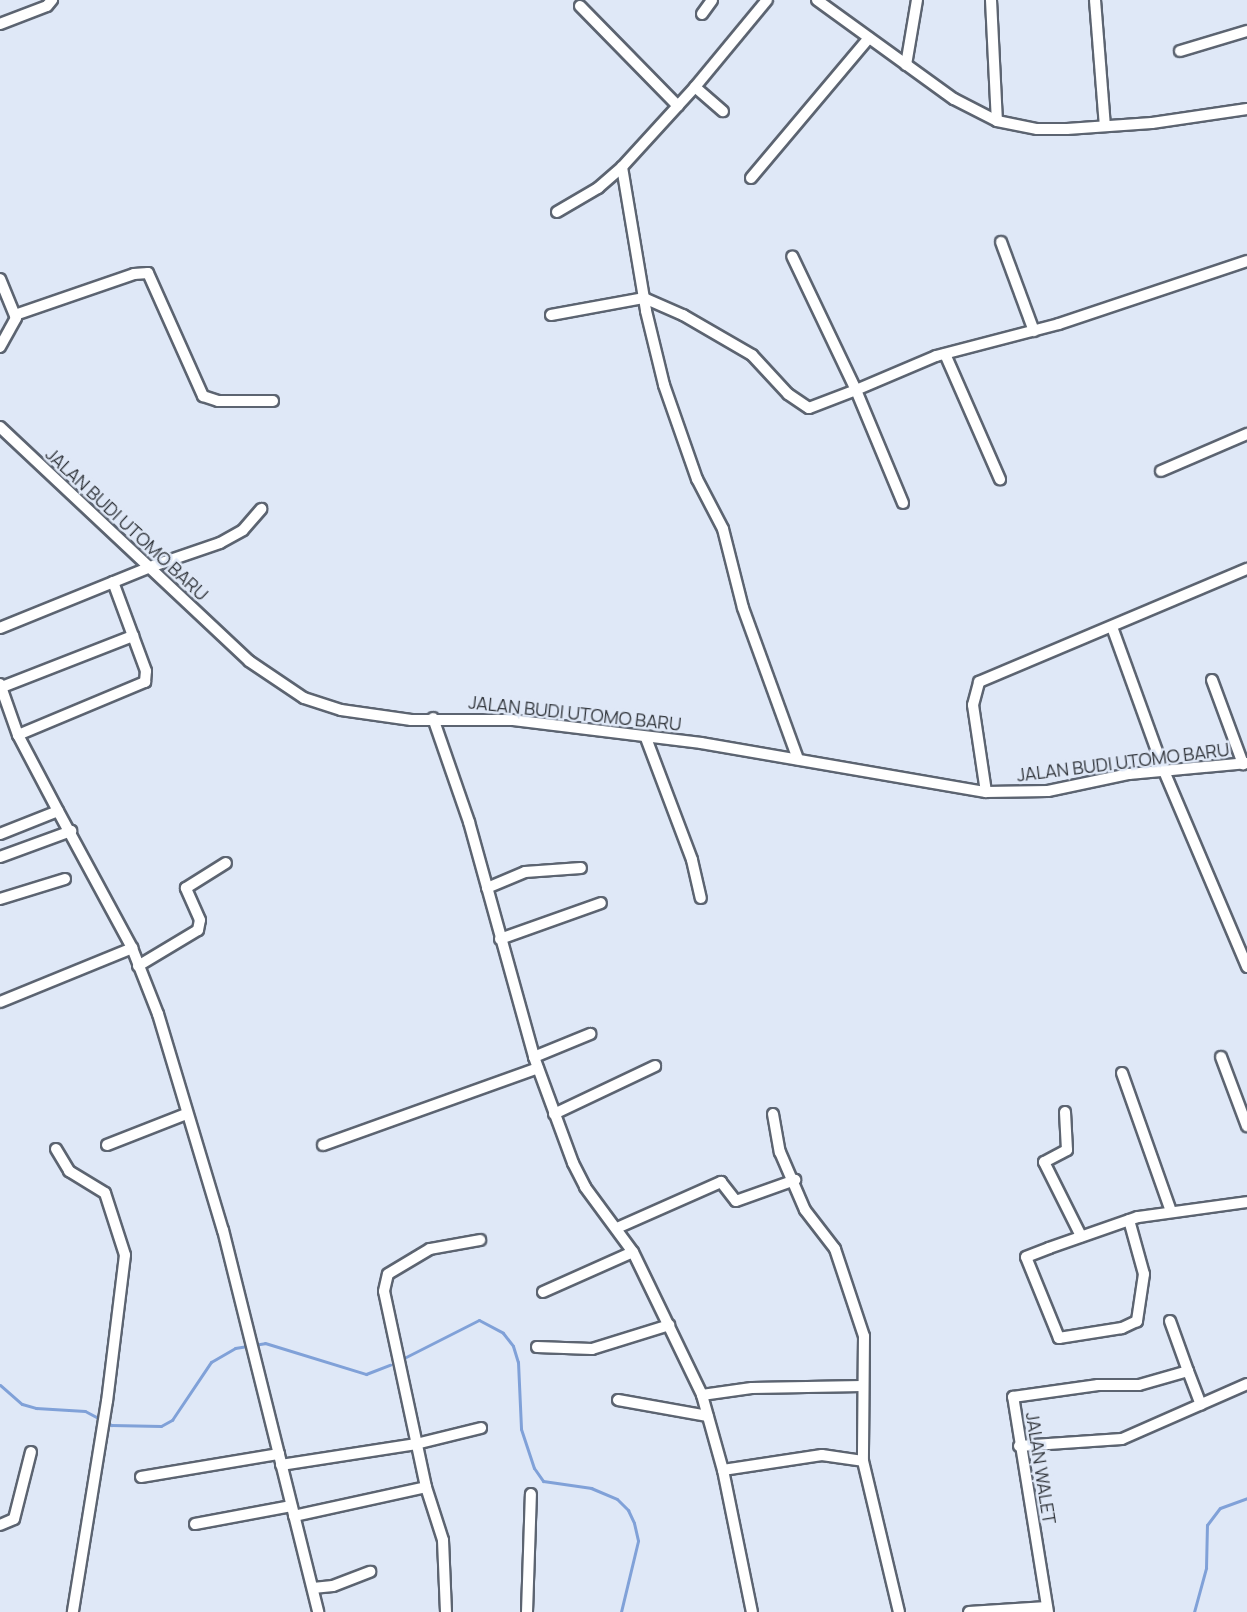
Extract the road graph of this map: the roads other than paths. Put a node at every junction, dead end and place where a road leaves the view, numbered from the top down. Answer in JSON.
{"nodes":[{"id":1,"x":52,"y":0,"type":"edge"},
{"id":2,"x":712,"y":0,"type":"edge"},
{"id":3,"x":767,"y":0,"type":"edge"},
{"id":4,"x":817,"y":0,"type":"edge"},
{"id":5,"x":917,"y":0,"type":"edge"},
{"id":6,"x":991,"y":0,"type":"edge"},
{"id":7,"x":1095,"y":0,"type":"edge"},
{"id":8,"x":580,"y":6,"type":"dead end"},
{"id":9,"x":702,"y":14,"type":"dead end"},
{"id":10,"x":0,"y":24,"type":"edge"},
{"id":11,"x":1247,"y":32,"type":"edge"},
{"id":12,"x":869,"y":38,"type":"junction"},
{"id":13,"x":1180,"y":51,"type":"dead end"},
{"id":14,"x":906,"y":65,"type":"junction"},
{"id":15,"x":695,"y":87,"type":"junction"},
{"id":16,"x":678,"y":106,"type":"junction"},
{"id":17,"x":1247,"y":109,"type":"edge"},
{"id":18,"x":723,"y":111,"type":"dead end"},
{"id":19,"x":997,"y":121,"type":"junction"},
{"id":20,"x":1105,"y":126,"type":"junction"},
{"id":21,"x":622,"y":166,"type":"junction"},
{"id":22,"x":751,"y":178,"type":"dead end"},
{"id":23,"x":557,"y":212,"type":"dead end"},
{"id":24,"x":1000,"y":242,"type":"dead end"},
{"id":25,"x":792,"y":256,"type":"dead end"},
{"id":26,"x":1247,"y":261,"type":"edge"},
{"id":27,"x":0,"y":279,"type":"edge"},
{"id":28,"x":644,"y":298,"type":"junction"},
{"id":29,"x":15,"y":315,"type":"junction"},
{"id":30,"x":551,"y":315,"type":"dead end"},
{"id":31,"x":1034,"y":331,"type":"junction"},
{"id":32,"x":0,"y":347,"type":"edge"},
{"id":33,"x":945,"y":354,"type":"junction"},
{"id":34,"x":856,"y":390,"type":"junction"},
{"id":35,"x":273,"y":401,"type":"dead end"},
{"id":36,"x":0,"y":427,"type":"edge"},
{"id":37,"x":1247,"y":434,"type":"edge"},
{"id":38,"x":1161,"y":471,"type":"dead end"},
{"id":39,"x":1000,"y":479,"type":"dead end"},
{"id":40,"x":903,"y":502,"type":"dead end"},
{"id":41,"x":261,"y":509,"type":"dead end"},
{"id":42,"x":150,"y":567,"type":"junction"},
{"id":43,"x":1247,"y":569,"type":"edge"},
{"id":44,"x":113,"y":582,"type":"junction"},
{"id":45,"x":1112,"y":627,"type":"junction"},
{"id":46,"x":0,"y":628,"type":"edge"},
{"id":47,"x":133,"y":636,"type":"junction"},
{"id":48,"x":1212,"y":680,"type":"dead end"},
{"id":49,"x":1,"y":686,"type":"edge"},
{"id":50,"x":433,"y":718,"type":"junction"},
{"id":51,"x":18,"y":735,"type":"junction"},
{"id":52,"x":646,"y":738,"type":"junction"},
{"id":53,"x":798,"y":759,"type":"junction"},
{"id":54,"x":1245,"y":764,"type":"edge"},
{"id":55,"x":1164,"y":771,"type":"junction"},
{"id":56,"x":986,"y":792,"type":"junction"},
{"id":57,"x":58,"y":811,"type":"junction"},
{"id":58,"x":71,"y":831,"type":"junction"},
{"id":59,"x":0,"y":834,"type":"edge"},
{"id":60,"x":0,"y":857,"type":"edge"},
{"id":61,"x":226,"y":863,"type":"dead end"},
{"id":62,"x":581,"y":868,"type":"dead end"},
{"id":63,"x":64,"y":879,"type":"dead end"},
{"id":64,"x":487,"y":888,"type":"junction"},
{"id":65,"x":1,"y":896,"type":"edge"},
{"id":66,"x":701,"y":898,"type":"dead end"},
{"id":67,"x":601,"y":903,"type":"dead end"},
{"id":68,"x":500,"y":939,"type":"junction"},
{"id":69,"x":132,"y":948,"type":"junction"},
{"id":70,"x":138,"y":966,"type":"junction"},
{"id":71,"x":1247,"y":967,"type":"edge"},
{"id":72,"x":0,"y":1002,"type":"edge"},
{"id":73,"x":590,"y":1034,"type":"dead end"},
{"id":74,"x":1221,"y":1057,"type":"dead end"},
{"id":75,"x":536,"y":1062,"type":"junction"},
{"id":76,"x":655,"y":1066,"type":"dead end"},
{"id":77,"x":1122,"y":1073,"type":"dead end"},
{"id":78,"x":1065,"y":1112,"type":"dead end"},
{"id":79,"x":186,"y":1114,"type":"junction"},
{"id":80,"x":554,"y":1114,"type":"junction"},
{"id":81,"x":772,"y":1114,"type":"dead end"},
{"id":82,"x":1247,"y":1126,"type":"edge"},
{"id":83,"x":107,"y":1145,"type":"dead end"},
{"id":84,"x":323,"y":1145,"type":"dead end"},
{"id":85,"x":56,"y":1149,"type":"dead end"},
{"id":86,"x":795,"y":1180,"type":"junction"},
{"id":87,"x":1247,"y":1202,"type":"edge"},
{"id":88,"x":1171,"y":1211,"type":"junction"},
{"id":89,"x":1129,"y":1220,"type":"junction"},
{"id":90,"x":617,"y":1228,"type":"junction"},
{"id":91,"x":1082,"y":1236,"type":"junction"},
{"id":92,"x":480,"y":1240,"type":"dead end"},
{"id":93,"x":633,"y":1252,"type":"junction"},
{"id":94,"x":543,"y":1292,"type":"dead end"},
{"id":95,"x":1170,"y":1321,"type":"dead end"},
{"id":96,"x":669,"y":1325,"type":"junction"},
{"id":97,"x":537,"y":1347,"type":"dead end"},
{"id":98,"x":1188,"y":1371,"type":"junction"},
{"id":99,"x":1247,"y":1384,"type":"edge"},
{"id":100,"x":862,"y":1386,"type":"junction"},
{"id":101,"x":702,"y":1395,"type":"junction"},
{"id":102,"x":618,"y":1400,"type":"dead end"},
{"id":103,"x":1201,"y":1405,"type":"junction"},
{"id":104,"x":708,"y":1416,"type":"junction"},
{"id":105,"x":482,"y":1428,"type":"dead end"},
{"id":106,"x":416,"y":1444,"type":"junction"},
{"id":107,"x":1019,"y":1446,"type":"junction"},
{"id":108,"x":31,"y":1452,"type":"dead end"},
{"id":109,"x":280,"y":1460,"type":"junction"},
{"id":110,"x":863,"y":1461,"type":"junction"},
{"id":111,"x":723,"y":1470,"type":"junction"},
{"id":112,"x":141,"y":1477,"type":"dead end"},
{"id":113,"x":426,"y":1487,"type":"junction"},
{"id":114,"x":531,"y":1494,"type":"dead end"},
{"id":115,"x":293,"y":1511,"type":"junction"},
{"id":116,"x":195,"y":1524,"type":"dead end"},
{"id":117,"x":0,"y":1525,"type":"edge"},
{"id":118,"x":370,"y":1572,"type":"dead end"},
{"id":119,"x":313,"y":1588,"type":"junction"},
{"id":120,"x":1047,"y":1609,"type":"edge"},
{"id":121,"x":73,"y":1612,"type":"edge"},
{"id":122,"x":318,"y":1612,"type":"edge"},
{"id":123,"x":446,"y":1612,"type":"edge"},
{"id":124,"x":527,"y":1612,"type":"edge"},
{"id":125,"x":752,"y":1612,"type":"edge"},
{"id":126,"x":899,"y":1612,"type":"edge"},
{"id":127,"x":969,"y":1612,"type":"edge"}],
"edges":[{"from":1,"to":10,"type":"street"},
{"from":2,"to":9,"type":"street"},
{"from":3,"to":15,"type":"street"},
{"from":4,"to":12,"type":"street"},
{"from":5,"to":14,"type":"street"},
{"from":6,"to":19,"type":"street"},
{"from":7,"to":20,"type":"street"},
{"from":8,"to":16,"type":"street"},
{"from":11,"to":13,"type":"street"},
{"from":12,"to":14,"type":"street"},
{"from":12,"to":22,"type":"street"},
{"from":14,"to":19,"type":"street"},
{"from":15,"to":16,"type":"street"},
{"from":15,"to":18,"type":"street"},
{"from":16,"to":21,"type":"street"},
{"from":17,"to":20,"type":"street"},
{"from":19,"to":20,"type":"street"},
{"from":21,"to":23,"type":"street"},
{"from":21,"to":28,"type":"street"},
{"from":24,"to":31,"type":"street"},
{"from":25,"to":34,"type":"street"},
{"from":26,"to":31,"type":"street"},
{"from":27,"to":29,"type":"street"},
{"from":28,"to":30,"type":"street"},
{"from":28,"to":34,"type":"street"},
{"from":28,"to":53,"type":"street"},
{"from":29,"to":32,"type":"street"},
{"from":29,"to":35,"type":"street"},
{"from":31,"to":33,"type":"street"},
{"from":33,"to":34,"type":"street"},
{"from":33,"to":39,"type":"street"},
{"from":34,"to":40,"type":"street"},
{"from":36,"to":42,"type":"street","name":"JALAN BUDI UTOMO BARU"},
{"from":37,"to":38,"type":"street"},
{"from":41,"to":42,"type":"street"},
{"from":42,"to":44,"type":"street"},
{"from":42,"to":50,"type":"street","name":"JALAN BUDI UTOMO BARU"},
{"from":43,"to":45,"type":"street"},
{"from":44,"to":46,"type":"street"},
{"from":44,"to":47,"type":"street"},
{"from":45,"to":55,"type":"street"},
{"from":45,"to":56,"type":"street"},
{"from":47,"to":49,"type":"street"},
{"from":47,"to":51,"type":"street"},
{"from":48,"to":54,"type":"street"},
{"from":49,"to":51,"type":"street"},
{"from":50,"to":52,"type":"street","name":"JALAN BUDI UTOMO BARU"},
{"from":50,"to":64,"type":"street"},
{"from":51,"to":57,"type":"street"},
{"from":52,"to":53,"type":"street","name":"JALAN BUDI UTOMO BARU"},
{"from":52,"to":66,"type":"street"},
{"from":53,"to":56,"type":"street","name":"JALAN BUDI UTOMO BARU"},
{"from":54,"to":55,"type":"street","name":"JALAN BUDI UTOMO BARU"},
{"from":55,"to":56,"type":"street","name":"JALAN BUDI UTOMO BARU"},
{"from":55,"to":71,"type":"street"},
{"from":57,"to":58,"type":"street"},
{"from":57,"to":59,"type":"street"},
{"from":58,"to":60,"type":"street"},
{"from":58,"to":69,"type":"street"},
{"from":61,"to":70,"type":"street"},
{"from":62,"to":64,"type":"street"},
{"from":63,"to":65,"type":"street"},
{"from":64,"to":68,"type":"street"},
{"from":67,"to":68,"type":"street"},
{"from":68,"to":75,"type":"street"},
{"from":69,"to":70,"type":"street"},
{"from":69,"to":72,"type":"street"},
{"from":70,"to":79,"type":"street"},
{"from":73,"to":75,"type":"street"},
{"from":74,"to":82,"type":"street"},
{"from":75,"to":80,"type":"street"},
{"from":75,"to":84,"type":"street"},
{"from":76,"to":80,"type":"street"},
{"from":77,"to":88,"type":"street"},
{"from":78,"to":91,"type":"street"},
{"from":79,"to":83,"type":"street"},
{"from":79,"to":109,"type":"street"},
{"from":80,"to":90,"type":"street"},
{"from":81,"to":86,"type":"street"},
{"from":85,"to":121,"type":"street"},
{"from":86,"to":90,"type":"street"},
{"from":86,"to":100,"type":"street"},
{"from":87,"to":88,"type":"street"},
{"from":88,"to":89,"type":"street"},
{"from":89,"to":91,"type":"street"},
{"from":89,"to":91,"type":"street"},
{"from":90,"to":93,"type":"street"},
{"from":92,"to":106,"type":"street"},
{"from":93,"to":94,"type":"street"},
{"from":93,"to":96,"type":"street"},
{"from":95,"to":98,"type":"street"},
{"from":96,"to":97,"type":"street"},
{"from":96,"to":101,"type":"street"},
{"from":98,"to":103,"type":"street"},
{"from":98,"to":107,"type":"street","name":"JALAN WALET"},
{"from":99,"to":103,"type":"street"},
{"from":100,"to":101,"type":"street"},
{"from":100,"to":110,"type":"street"},
{"from":101,"to":104,"type":"street"},
{"from":102,"to":104,"type":"street"},
{"from":103,"to":107,"type":"street"},
{"from":104,"to":111,"type":"street"},
{"from":105,"to":106,"type":"street"},
{"from":106,"to":109,"type":"street"},
{"from":106,"to":113,"type":"street"},
{"from":107,"to":120,"type":"street","name":"JALAN WALET"},
{"from":108,"to":117,"type":"street"},
{"from":109,"to":112,"type":"street"},
{"from":109,"to":115,"type":"street"},
{"from":110,"to":111,"type":"street"},
{"from":110,"to":126,"type":"street"},
{"from":111,"to":125,"type":"street"},
{"from":113,"to":115,"type":"street"},
{"from":113,"to":123,"type":"street"},
{"from":114,"to":124,"type":"street"},
{"from":115,"to":116,"type":"street"},
{"from":115,"to":119,"type":"street"},
{"from":118,"to":119,"type":"street"},
{"from":119,"to":122,"type":"street"},
{"from":120,"to":127,"type":"street"}]}
